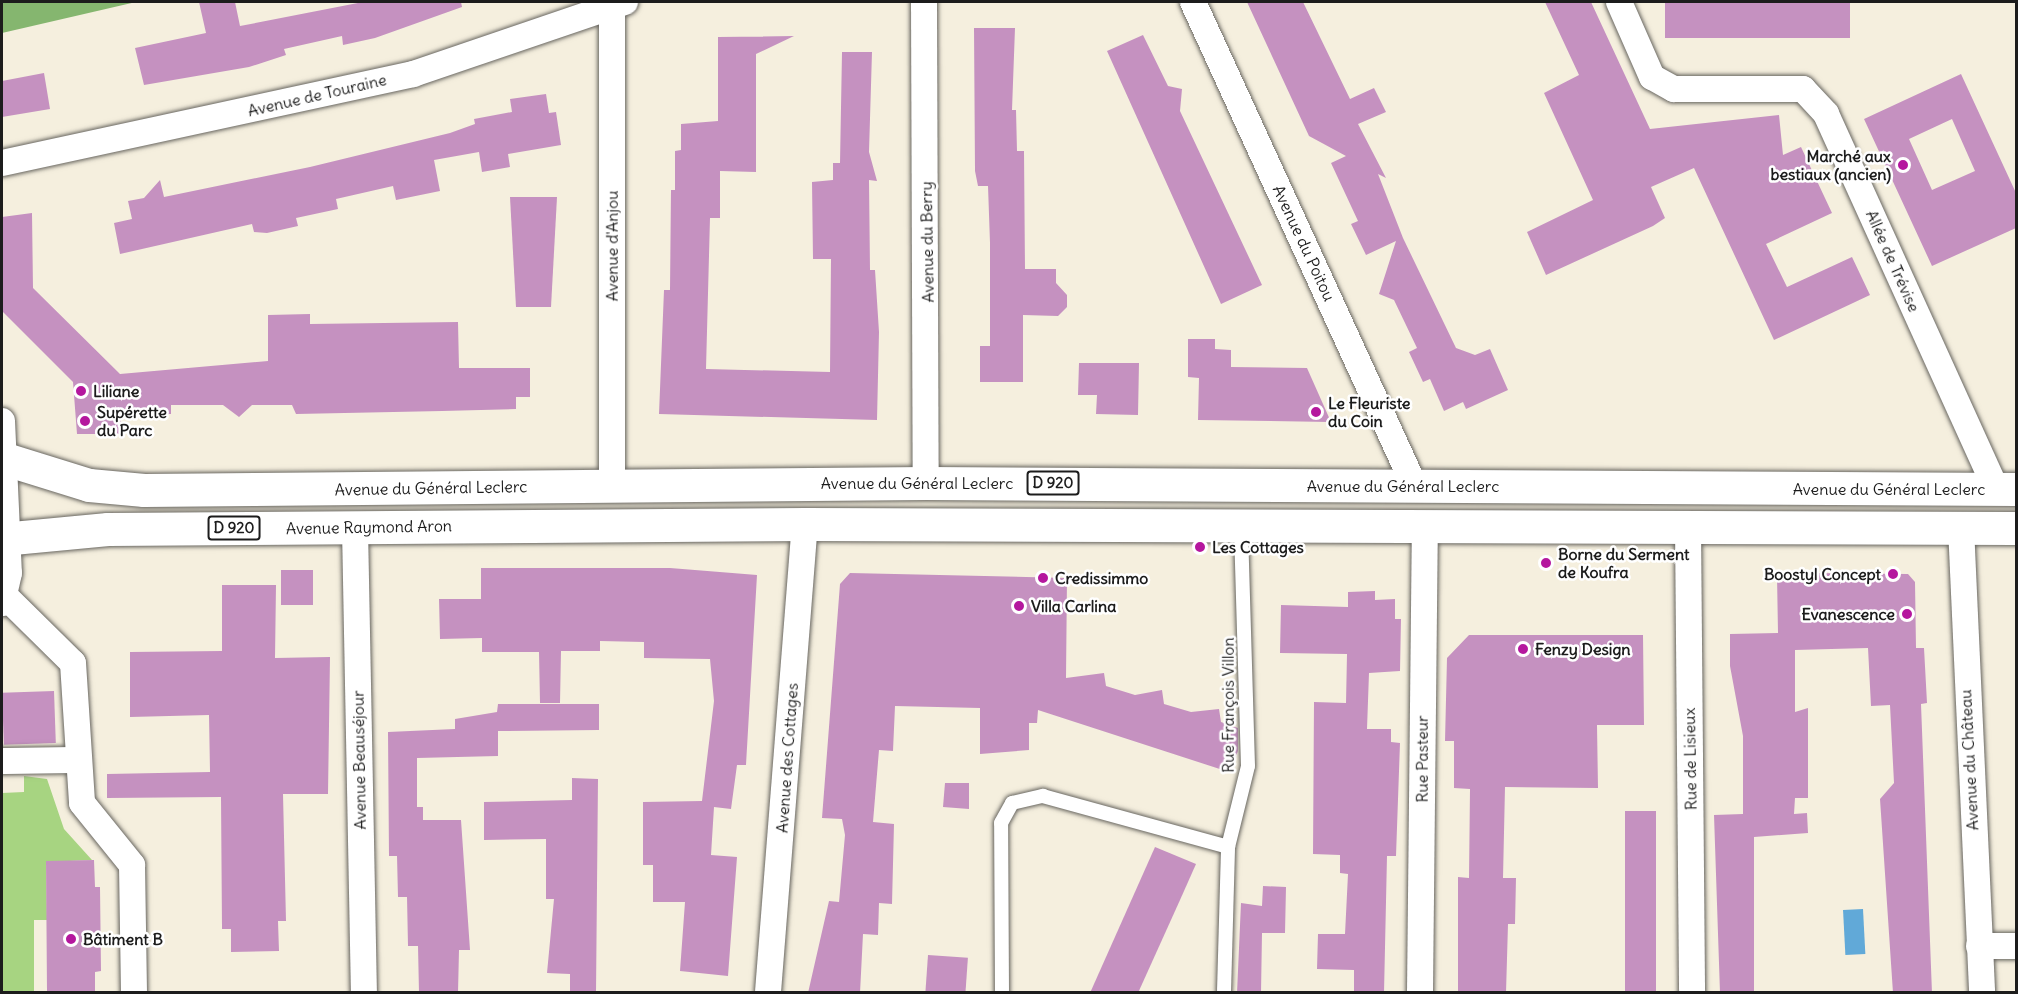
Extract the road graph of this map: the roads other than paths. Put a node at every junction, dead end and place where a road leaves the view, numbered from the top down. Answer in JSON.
{"nodes":[{"id":1,"x":924,"y":2,"type":"edge"},
{"id":2,"x":1193,"y":2,"type":"edge"},
{"id":3,"x":1619,"y":2,"type":"edge"},
{"id":4,"x":619,"y":4,"type":"edge"},
{"id":5,"x":2,"y":163,"type":"edge"},
{"id":6,"x":2,"y":421,"type":"edge"},
{"id":7,"x":3,"y":458,"type":"edge"},
{"id":8,"x":926,"y":483,"type":"junction"},
{"id":9,"x":1414,"y":485,"type":"junction"},
{"id":10,"x":612,"y":486,"type":"junction"},
{"id":11,"x":2006,"y":489,"type":"edge"},
{"id":12,"x":1241,"y":523,"type":"junction"},
{"id":13,"x":805,"y":524,"type":"junction"},
{"id":14,"x":1425,"y":525,"type":"junction"},
{"id":15,"x":1688,"y":526,"type":"junction"},
{"id":16,"x":1961,"y":527,"type":"junction"},
{"id":17,"x":355,"y":528,"type":"junction"},
{"id":18,"x":2016,"y":528,"type":"edge"},
{"id":19,"x":5,"y":539,"type":"edge"},
{"id":20,"x":3,"y":599,"type":"edge"},
{"id":21,"x":77,"y":760,"type":"junction"},
{"id":22,"x":2,"y":761,"type":"edge"},
{"id":23,"x":1228,"y":846,"type":"junction"},
{"id":24,"x":2016,"y":945,"type":"edge"},
{"id":25,"x":1979,"y":946,"type":"junction"},
{"id":26,"x":134,"y":993,"type":"edge"},
{"id":27,"x":364,"y":993,"type":"edge"},
{"id":28,"x":768,"y":993,"type":"edge"},
{"id":29,"x":1002,"y":993,"type":"edge"},
{"id":30,"x":1224,"y":993,"type":"edge"},
{"id":31,"x":1420,"y":993,"type":"edge"},
{"id":32,"x":1692,"y":993,"type":"edge"},
{"id":33,"x":1982,"y":993,"type":"edge"}],
"edges":[{"from":1,"to":8,"type":"street","name":"Avenue du Berry"},
{"from":2,"to":9,"type":"street","name":"Avenue du Poitou"},
{"from":3,"to":11,"type":"street","name":"Allée de Trévise"},
{"from":4,"to":5,"type":"street","name":"Avenue de Touraine"},
{"from":4,"to":10,"type":"street","name":"Avenue d'Anjou"},
{"from":6,"to":7,"type":"street"},
{"from":7,"to":10,"type":"main road","name":"Avenue du Général Leclerc","number":"D 920"},
{"from":7,"to":19,"type":"street"},
{"from":8,"to":9,"type":"main road","name":"Avenue du Général Leclerc","number":"D 920"},
{"from":8,"to":10,"type":"main road","name":"Avenue du Général Leclerc","number":"D 920"},
{"from":9,"to":11,"type":"main road","name":"Avenue du Général Leclerc","number":"D 920"},
{"from":12,"to":13,"type":"main road","number":"D 920"},
{"from":12,"to":14,"type":"main road","number":"D 920"},
{"from":12,"to":23,"type":"lane","name":"Rue François Villon"},
{"from":13,"to":17,"type":"main road","name":"Avenue Raymond Aron","number":"D 920"},
{"from":13,"to":28,"type":"street","name":"Avenue des Cottages"},
{"from":14,"to":15,"type":"main road","number":"D 920"},
{"from":14,"to":31,"type":"street","name":"Rue Pasteur"},
{"from":15,"to":16,"type":"main road","number":"D 920"},
{"from":15,"to":32,"type":"street","name":"Rue de Lisieux"},
{"from":16,"to":18,"type":"main road","number":"D 920"},
{"from":16,"to":25,"type":"street","name":"Avenue du Château"},
{"from":17,"to":19,"type":"main road","name":"Avenue Raymond Aron","number":"D 920"},
{"from":17,"to":27,"type":"street","name":"Avenue Beauséjour"},
{"from":19,"to":20,"type":"street"},
{"from":20,"to":21,"type":"street"},
{"from":21,"to":22,"type":"street"},
{"from":21,"to":26,"type":"street"},
{"from":23,"to":29,"type":"lane"},
{"from":23,"to":30,"type":"lane","name":"Rue François Villon"},
{"from":24,"to":25,"type":"street"},
{"from":25,"to":33,"type":"street","name":"Avenue du Château"}]}
